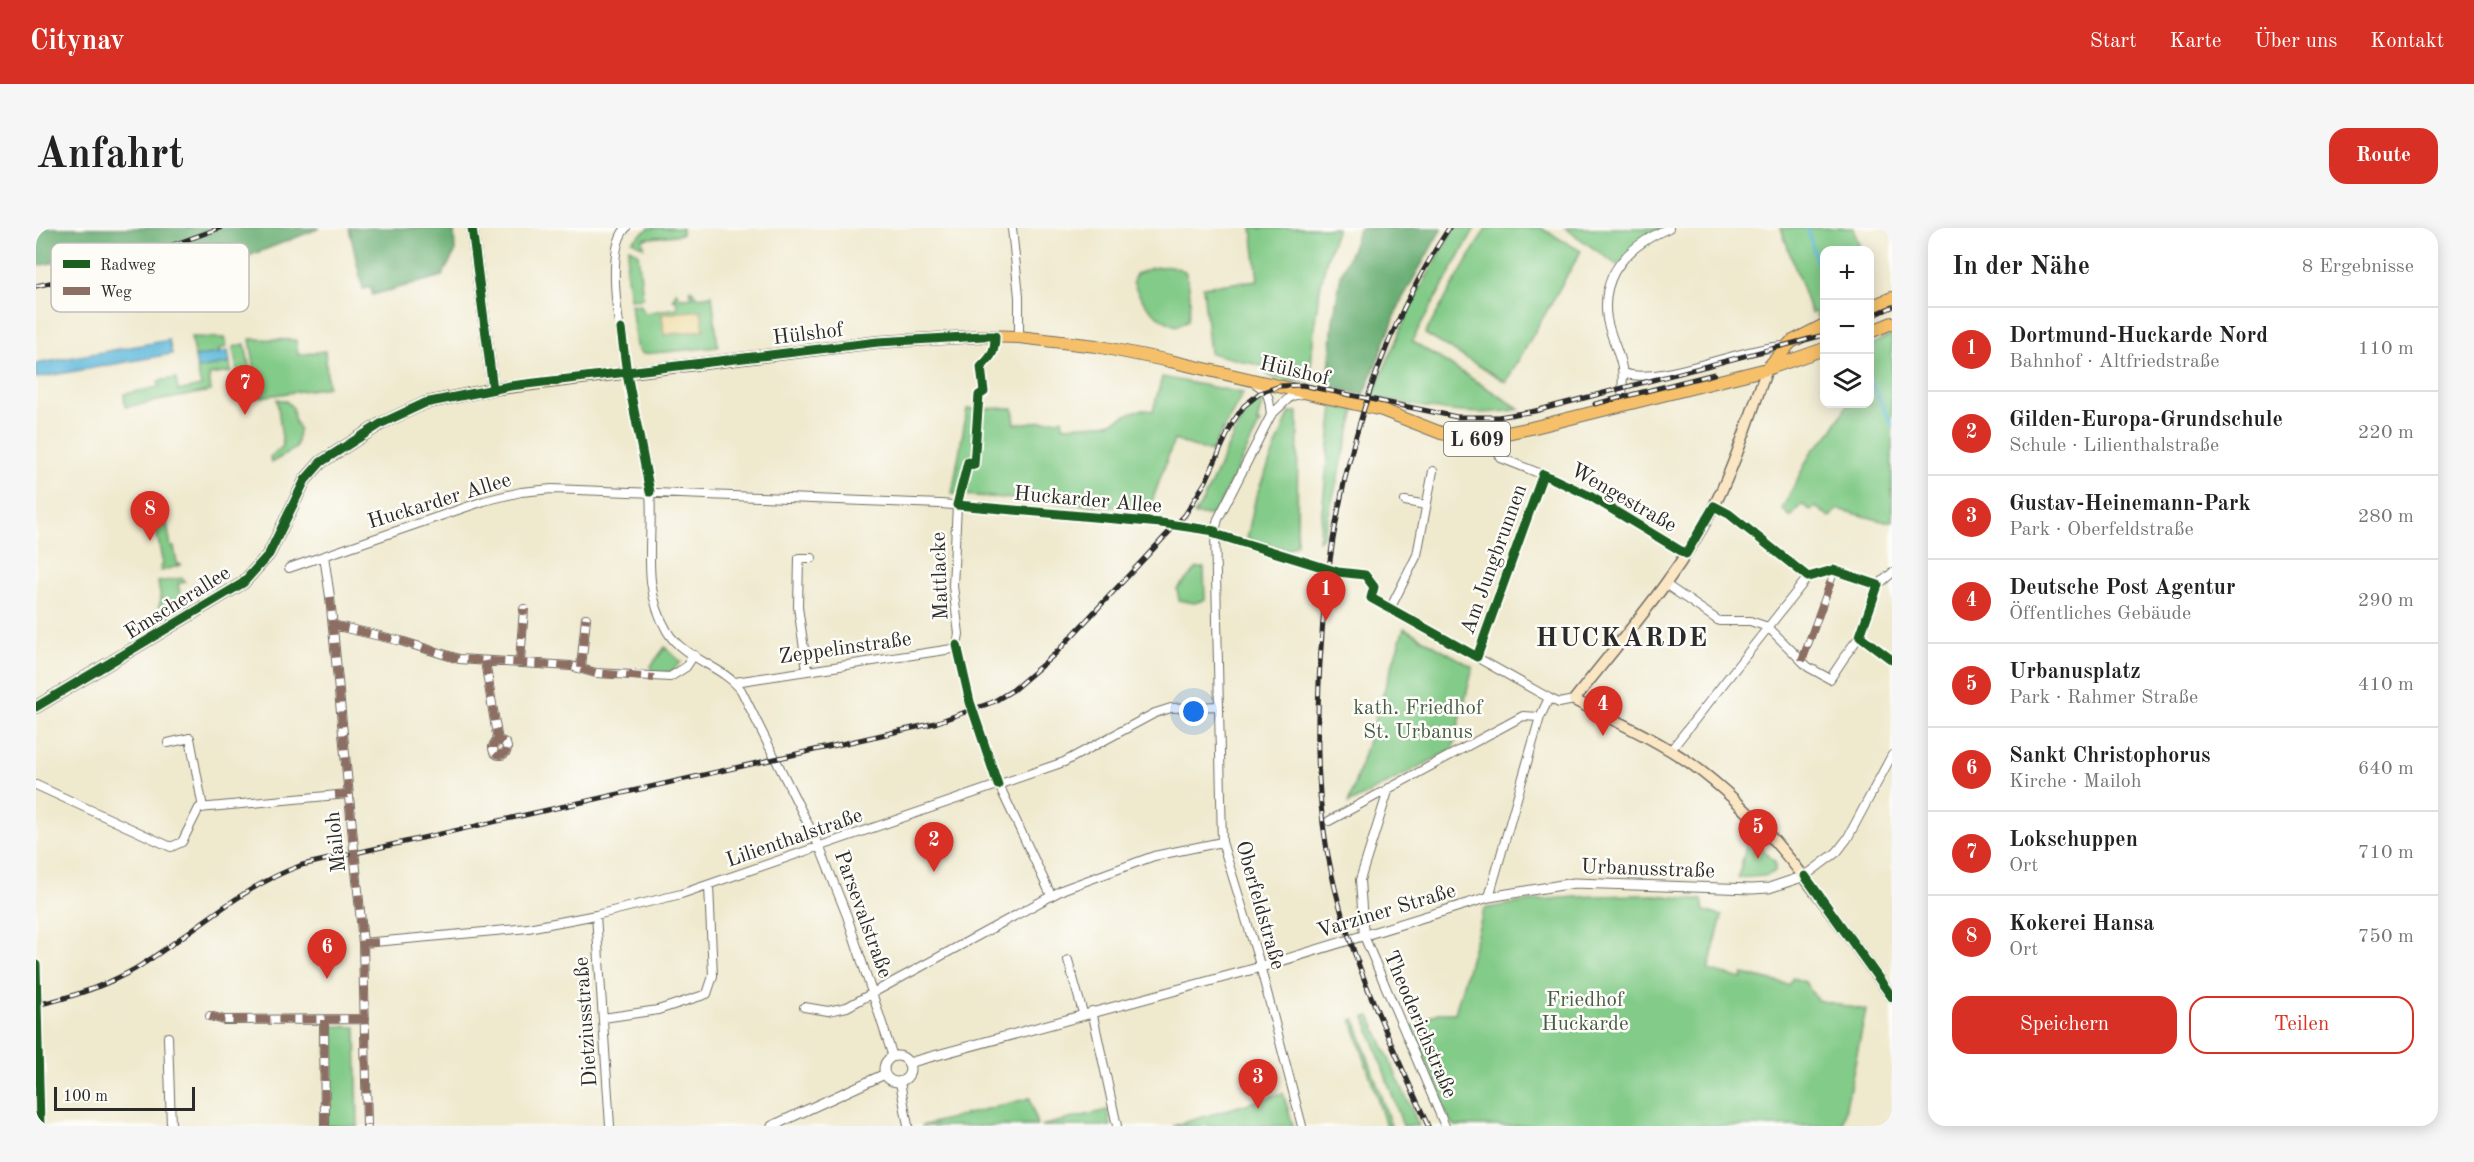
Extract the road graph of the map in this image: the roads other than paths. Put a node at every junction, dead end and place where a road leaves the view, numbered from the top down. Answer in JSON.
{"nodes":[{"id":1,"x":472,"y":228,"type":"edge"},
{"id":2,"x":626,"y":228,"type":"edge"},
{"id":3,"x":1012,"y":228,"type":"edge"},
{"id":4,"x":1669,"y":228,"type":"edge"},
{"id":5,"x":1892,"y":298,"type":"edge"},
{"id":6,"x":1874,"y":305,"type":"edge"},
{"id":7,"x":1892,"y":323,"type":"edge"},
{"id":8,"x":1820,"y":327,"type":"edge"},
{"id":9,"x":1874,"y":330,"type":"edge"},
{"id":10,"x":1019,"y":337,"type":"junction"},
{"id":11,"x":1785,"y":346,"type":"junction"},
{"id":12,"x":1820,"y":350,"type":"edge"},
{"id":13,"x":1767,"y":369,"type":"junction"},
{"id":14,"x":1623,"y":373,"type":"junction"},
{"id":15,"x":627,"y":374,"type":"junction"},
{"id":16,"x":1251,"y":380,"type":"junction"},
{"id":17,"x":493,"y":389,"type":"junction"},
{"id":18,"x":1309,"y":393,"type":"junction"},
{"id":19,"x":1623,"y":405,"type":"junction"},
{"id":20,"x":1270,"y":415,"type":"junction"},
{"id":21,"x":1491,"y":437,"type":"junction"},
{"id":22,"x":1433,"y":471,"type":"dead end"},
{"id":23,"x":1543,"y":474,"type":"junction"},
{"id":24,"x":650,"y":492,"type":"junction"},
{"id":25,"x":1405,"y":501,"type":"dead end"},
{"id":26,"x":1426,"y":505,"type":"junction"},
{"id":27,"x":957,"y":506,"type":"junction"},
{"id":28,"x":1714,"y":506,"type":"junction"},
{"id":29,"x":1215,"y":532,"type":"junction"},
{"id":30,"x":1232,"y":538,"type":"dead end"},
{"id":31,"x":1686,"y":554,"type":"junction"},
{"id":32,"x":324,"y":556,"type":"junction"},
{"id":33,"x":812,"y":558,"type":"dead end"},
{"id":34,"x":289,"y":568,"type":"dead end"},
{"id":35,"x":1835,"y":570,"type":"junction"},
{"id":36,"x":1892,"y":573,"type":"edge"},
{"id":37,"x":1808,"y":577,"type":"junction"},
{"id":38,"x":1665,"y":584,"type":"junction"},
{"id":39,"x":1878,"y":585,"type":"junction"},
{"id":40,"x":1371,"y":598,"type":"dead end"},
{"id":41,"x":524,"y":609,"type":"dead end"},
{"id":42,"x":1390,"y":609,"type":"junction"},
{"id":43,"x":586,"y":618,"type":"dead end"},
{"id":44,"x":333,"y":625,"type":"junction"},
{"id":45,"x":1768,"y":627,"type":"junction"},
{"id":46,"x":1860,"y":636,"type":"junction"},
{"id":47,"x":957,"y":645,"type":"joint"},
{"id":48,"x":694,"y":655,"type":"junction"},
{"id":49,"x":1477,"y":657,"type":"junction"},
{"id":50,"x":1892,"y":660,"type":"edge"},
{"id":51,"x":484,"y":661,"type":"junction"},
{"id":52,"x":520,"y":661,"type":"junction"},
{"id":53,"x":1802,"y":661,"type":"junction"},
{"id":54,"x":581,"y":668,"type":"junction"},
{"id":55,"x":807,"y":670,"type":"junction"},
{"id":56,"x":735,"y":682,"type":"junction"},
{"id":57,"x":1549,"y":698,"type":"junction"},
{"id":58,"x":1574,"y":700,"type":"junction"},
{"id":59,"x":1219,"y":706,"type":"junction"},
{"id":60,"x":36,"y":708,"type":"edge"},
{"id":61,"x":1540,"y":717,"type":"junction"},
{"id":62,"x":498,"y":741,"type":"dead end"},
{"id":63,"x":168,"y":742,"type":"dead end"},
{"id":64,"x":1671,"y":750,"type":"junction"},
{"id":65,"x":1892,"y":755,"type":"edge"},
{"id":66,"x":36,"y":785,"type":"edge"},
{"id":67,"x":999,"y":785,"type":"junction"},
{"id":68,"x":1389,"y":788,"type":"junction"},
{"id":69,"x":348,"y":794,"type":"junction"},
{"id":70,"x":203,"y":808,"type":"junction"},
{"id":71,"x":1329,"y":821,"type":"dead end"},
{"id":72,"x":1222,"y":842,"type":"junction"},
{"id":73,"x":820,"y":848,"type":"junction"},
{"id":74,"x":1805,"y":876,"type":"junction"},
{"id":75,"x":708,"y":886,"type":"junction"},
{"id":76,"x":1051,"y":895,"type":"junction"},
{"id":77,"x":1489,"y":897,"type":"junction"},
{"id":78,"x":596,"y":915,"type":"junction"},
{"id":79,"x":1364,"y":936,"type":"junction"},
{"id":80,"x":363,"y":943,"type":"junction"},
{"id":81,"x":1068,"y":960,"type":"dead end"},
{"id":82,"x":36,"y":965,"type":"edge"},
{"id":83,"x":1261,"y":967,"type":"junction"},
{"id":84,"x":873,"y":992,"type":"junction"},
{"id":85,"x":1892,"y":997,"type":"edge"},
{"id":86,"x":804,"y":1007,"type":"dead end"},
{"id":87,"x":1088,"y":1012,"type":"junction"},
{"id":88,"x":210,"y":1016,"type":"dead end"},
{"id":89,"x":365,"y":1018,"type":"junction"},
{"id":90,"x":603,"y":1018,"type":"junction"},
{"id":91,"x":324,"y":1020,"type":"junction"},
{"id":92,"x":168,"y":1037,"type":"dead end"},
{"id":93,"x":893,"y":1057,"type":"junction"},
{"id":94,"x":908,"y":1063,"type":"junction"},
{"id":95,"x":885,"y":1074,"type":"junction"},
{"id":96,"x":900,"y":1082,"type":"junction"},
{"id":97,"x":785,"y":1123,"type":"edge"},
{"id":98,"x":40,"y":1126,"type":"edge"},
{"id":99,"x":171,"y":1126,"type":"edge"},
{"id":100,"x":325,"y":1126,"type":"edge"},
{"id":101,"x":367,"y":1126,"type":"edge"},
{"id":102,"x":610,"y":1126,"type":"edge"},
{"id":103,"x":772,"y":1126,"type":"edge"},
{"id":104,"x":908,"y":1126,"type":"edge"},
{"id":105,"x":1117,"y":1126,"type":"edge"},
{"id":106,"x":1302,"y":1126,"type":"edge"},
{"id":107,"x":1445,"y":1126,"type":"edge"}],
"edges":[{"from":1,"to":17,"type":"main road"},
{"from":2,"to":15,"type":"street","name":"Parsevalstraße"},
{"from":3,"to":10,"type":"street"},
{"from":4,"to":14,"type":"street"},
{"from":5,"to":6,"type":"main road"},
{"from":7,"to":9,"type":"main road"},
{"from":8,"to":11,"type":"main road"},
{"from":10,"to":15,"type":"main road","name":"Hülshof","number":"L 609"},
{"from":10,"to":16,"type":"main road","name":"Hülshof","number":"L 609"},
{"from":11,"to":13,"type":"main road"},
{"from":11,"to":14,"type":"street"},
{"from":12,"to":13,"type":"main road","number":"L 609"},
{"from":13,"to":19,"type":"main road","name":"Hülshof","number":"L 609"},
{"from":13,"to":28,"type":"main road"},
{"from":14,"to":19,"type":"street"},
{"from":15,"to":17,"type":"main road","name":"Emscherallee","number":"L 609"},
{"from":15,"to":24,"type":"street","name":"Parsevalstraße"},
{"from":16,"to":18,"type":"main road","name":"Hülshof","number":"L 609"},
{"from":16,"to":20,"type":"street"},
{"from":17,"to":60,"type":"main road","name":"Emscherallee","number":"L 609"},
{"from":18,"to":20,"type":"street","name":"Oberfeldstraße"},
{"from":18,"to":21,"type":"main road","name":"Hülshof","number":"L 609"},
{"from":19,"to":21,"type":"main road","name":"Hülshof","number":"L 609"},
{"from":20,"to":29,"type":"street","name":"Oberfeldstraße"},
{"from":21,"to":23,"type":"street","name":"Wengestraße"},
{"from":22,"to":26,"type":"street"},
{"from":23,"to":31,"type":"street","name":"Wengestraße"},
{"from":23,"to":49,"type":"street","name":"Am Jungbrunnen"},
{"from":24,"to":27,"type":"street","name":"Huckarder Allee"},
{"from":24,"to":32,"type":"street","name":"Huckarder Allee"},
{"from":24,"to":48,"type":"street","name":"Parsevalstraße"},
{"from":25,"to":26,"type":"street"},
{"from":26,"to":42,"type":"street"},
{"from":27,"to":29,"type":"street","name":"Huckarder Allee"},
{"from":27,"to":47,"type":"street","name":"Mattlacke"},
{"from":28,"to":31,"type":"main road"},
{"from":28,"to":37,"type":"street"},
{"from":29,"to":30,"type":"street","name":"Huckarder Allee"},
{"from":29,"to":59,"type":"street","name":"Oberfeldstraße"},
{"from":31,"to":38,"type":"main road"},
{"from":32,"to":34,"type":"street","name":"Huckarder Allee"},
{"from":32,"to":44,"type":"street","name":"Mailoh"},
{"from":33,"to":55,"type":"street"},
{"from":35,"to":37,"type":"street"},
{"from":35,"to":39,"type":"street"},
{"from":35,"to":53,"type":"street"},
{"from":36,"to":39,"type":"street"},
{"from":37,"to":45,"type":"street"},
{"from":38,"to":45,"type":"street"},
{"from":38,"to":58,"type":"main road"},
{"from":39,"to":46,"type":"street"},
{"from":40,"to":42,"type":"street"},
{"from":41,"to":52,"type":"street"},
{"from":42,"to":49,"type":"street"},
{"from":43,"to":54,"type":"street"},
{"from":44,"to":51,"type":"street"},
{"from":44,"to":69,"type":"street","name":"Mailoh"},
{"from":45,"to":53,"type":"street"},
{"from":45,"to":64,"type":"street"},
{"from":46,"to":50,"type":"street"},
{"from":46,"to":53,"type":"street"},
{"from":47,"to":55,"type":"street","name":"Zeppelinstraße"},
{"from":48,"to":54,"type":"street"},
{"from":48,"to":56,"type":"street","name":"Parsevalstraße"},
{"from":49,"to":57,"type":"street"},
{"from":51,"to":52,"type":"street"},
{"from":51,"to":62,"type":"street"},
{"from":52,"to":54,"type":"street"},
{"from":55,"to":56,"type":"street","name":"Zeppelinstraße"},
{"from":56,"to":73,"type":"street","name":"Parsevalstraße"},
{"from":57,"to":58,"type":"street"},
{"from":57,"to":61,"type":"street","name":"Varziner Straße"},
{"from":58,"to":64,"type":"main road"},
{"from":59,"to":67,"type":"street","name":"Lilienthalstraße"},
{"from":59,"to":72,"type":"street","name":"Oberfeldstraße"},
{"from":61,"to":68,"type":"street"},
{"from":61,"to":77,"type":"street","name":"Varziner Straße"},
{"from":63,"to":70,"type":"street"},
{"from":64,"to":74,"type":"main road"},
{"from":65,"to":74,"type":"street"},
{"from":66,"to":70,"type":"street"},
{"from":67,"to":73,"type":"street","name":"Lilienthalstraße"},
{"from":67,"to":76,"type":"street"},
{"from":68,"to":71,"type":"street"},
{"from":68,"to":79,"type":"street","name":"Theoderichstraße"},
{"from":69,"to":70,"type":"street"},
{"from":69,"to":80,"type":"street","name":"Mailoh"},
{"from":72,"to":76,"type":"street"},
{"from":72,"to":83,"type":"street","name":"Oberfeldstraße"},
{"from":73,"to":75,"type":"street","name":"Lilienthalstraße"},
{"from":73,"to":84,"type":"street","name":"Parsevalstraße"},
{"from":74,"to":77,"type":"street","name":"Urbanusstraße"},
{"from":74,"to":85,"type":"main road"},
{"from":75,"to":78,"type":"street","name":"Lilienthalstraße"},
{"from":75,"to":90,"type":"street"},
{"from":76,"to":84,"type":"street"},
{"from":77,"to":79,"type":"street","name":"Varziner Straße"},
{"from":78,"to":80,"type":"street","name":"Lilienthalstraße"},
{"from":78,"to":90,"type":"street","name":"Dietziusstraße"},
{"from":79,"to":83,"type":"street","name":"Varziner Straße"},
{"from":79,"to":107,"type":"street","name":"Theoderichstraße"},
{"from":80,"to":89,"type":"street","name":"Mailoh"},
{"from":81,"to":87,"type":"street"},
{"from":82,"to":98,"type":"street"},
{"from":83,"to":87,"type":"street","name":"Varziner Straße"},
{"from":83,"to":106,"type":"street","name":"Oberfeldstraße"},
{"from":84,"to":86,"type":"street"},
{"from":84,"to":93,"type":"street","name":"Parsevalstraße"},
{"from":87,"to":94,"type":"street","name":"Varziner Straße"},
{"from":87,"to":105,"type":"street"},
{"from":88,"to":91,"type":"street"},
{"from":89,"to":91,"type":"street"},
{"from":89,"to":101,"type":"street","name":"Mailoh"},
{"from":90,"to":102,"type":"street","name":"Dietziusstraße"},
{"from":91,"to":100,"type":"street"},
{"from":92,"to":99,"type":"street"},
{"from":93,"to":94,"type":"street"},
{"from":93,"to":95,"type":"street"},
{"from":94,"to":96,"type":"street"},
{"from":95,"to":96,"type":"street"},
{"from":95,"to":97,"type":"street"},
{"from":96,"to":104,"type":"street"},
{"from":97,"to":103,"type":"street"}]}
